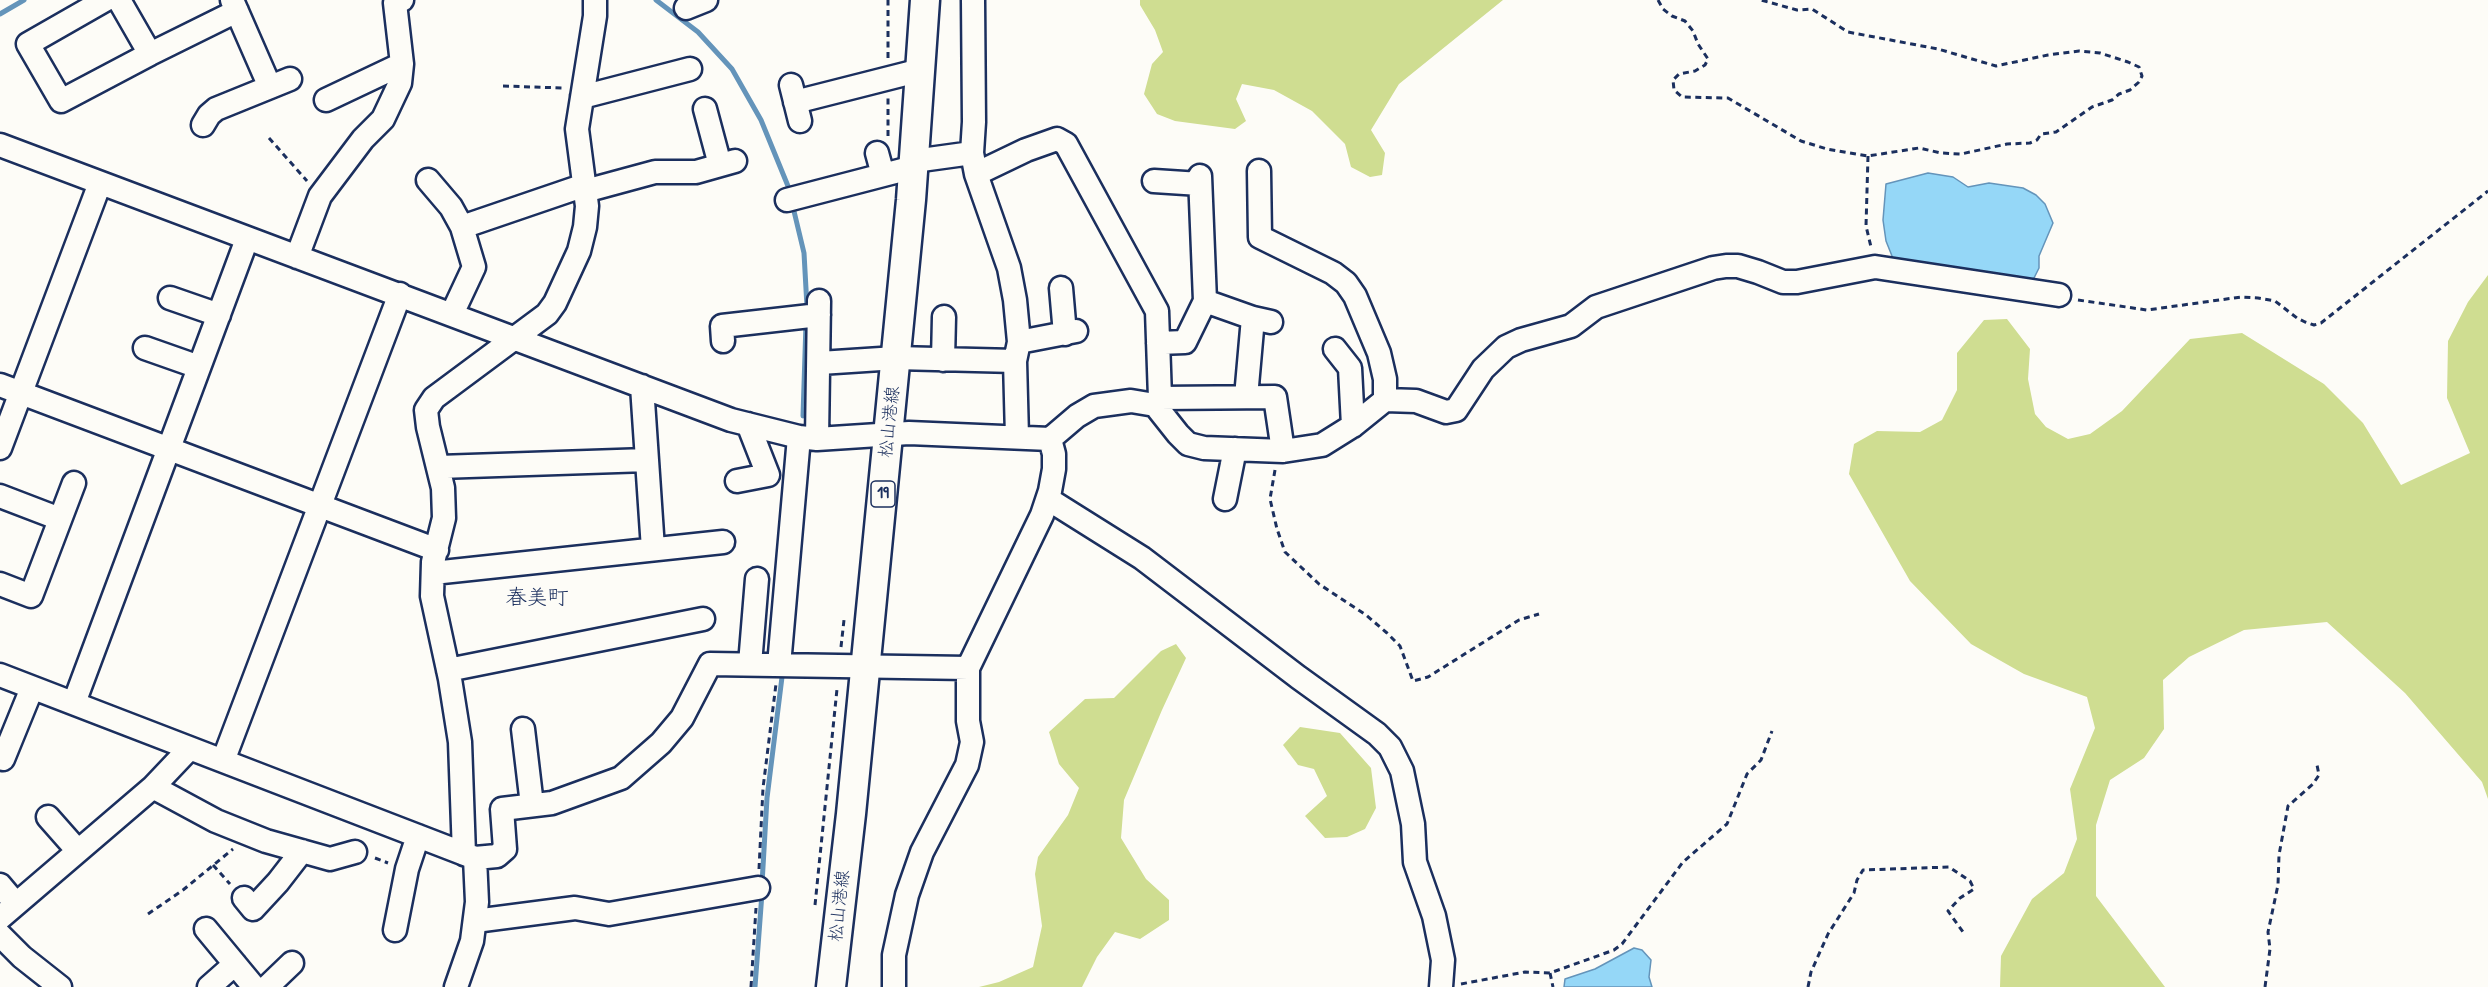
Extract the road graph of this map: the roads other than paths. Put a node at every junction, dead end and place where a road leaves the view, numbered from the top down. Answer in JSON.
{"nodes":[{"id":1,"x":105,"y":0,"type":"edge"},
{"id":2,"x":119,"y":0,"type":"edge"},
{"id":3,"x":402,"y":0,"type":"edge"},
{"id":4,"x":595,"y":0,"type":"edge"},
{"id":5,"x":925,"y":0,"type":"edge"},
{"id":6,"x":973,"y":0,"type":"edge"},
{"id":7,"x":234,"y":6,"type":"edge"},
{"id":8,"x":150,"y":54,"type":"junction"},
{"id":9,"x":402,"y":64,"type":"junction"},
{"id":10,"x":921,"y":70,"type":"junction"},
{"id":11,"x":687,"y":76,"type":"dead end"},
{"id":12,"x":583,"y":93,"type":"junction"},
{"id":13,"x":326,"y":100,"type":"dead end"},
{"id":14,"x":795,"y":103,"type":"dead end"},
{"id":15,"x":705,"y":109,"type":"dead end"},
{"id":16,"x":203,"y":125,"type":"dead end"},
{"id":17,"x":0,"y":145,"type":"edge"},
{"id":18,"x":882,"y":145,"type":"road end"},
{"id":19,"x":974,"y":163,"type":"junction"},
{"id":20,"x":914,"y":164,"type":"junction"},
{"id":21,"x":1259,"y":171,"type":"dead end"},
{"id":22,"x":882,"y":176,"type":"junction"},
{"id":23,"x":429,"y":180,"type":"dead end"},
{"id":24,"x":1154,"y":181,"type":"dead end"},
{"id":25,"x":100,"y":183,"type":"junction"},
{"id":26,"x":585,"y":188,"type":"junction"},
{"id":27,"x":787,"y":200,"type":"dead end"},
{"id":28,"x":462,"y":227,"type":"junction"},
{"id":29,"x":247,"y":239,"type":"junction"},
{"id":30,"x":297,"y":257,"type":"junction"},
{"id":31,"x":1061,"y":288,"type":"dead end"},
{"id":32,"x":400,"y":294,"type":"junction"},
{"id":33,"x":2059,"y":295,"type":"road end"},
{"id":34,"x":170,"y":298,"type":"dead end"},
{"id":35,"x":1205,"y":301,"type":"junction"},
{"id":36,"x":452,"y":314,"type":"junction"},
{"id":37,"x":219,"y":315,"type":"junction"},
{"id":38,"x":944,"y":317,"type":"dead end"},
{"id":39,"x":517,"y":338,"type":"junction"},
{"id":40,"x":723,"y":341,"type":"dead end"},
{"id":41,"x":1158,"y":343,"type":"junction"},
{"id":42,"x":145,"y":348,"type":"dead end"},
{"id":43,"x":1335,"y":349,"type":"dead end"},
{"id":44,"x":1017,"y":352,"type":"junction"},
{"id":45,"x":896,"y":358,"type":"junction"},
{"id":46,"x":943,"y":360,"type":"junction"},
{"id":47,"x":819,"y":363,"type":"junction"},
{"id":48,"x":199,"y":367,"type":"junction"},
{"id":49,"x":0,"y":385,"type":"edge"},
{"id":50,"x":642,"y":386,"type":"junction"},
{"id":51,"x":21,"y":393,"type":"junction"},
{"id":52,"x":1246,"y":397,"type":"junction"},
{"id":53,"x":1385,"y":400,"type":"junction"},
{"id":54,"x":1157,"y":402,"type":"junction"},
{"id":55,"x":748,"y":424,"type":"junction"},
{"id":56,"x":1353,"y":426,"type":"junction"},
{"id":57,"x":889,"y":434,"type":"junction"},
{"id":58,"x":1017,"y":437,"type":"junction"},
{"id":59,"x":808,"y":438,"type":"junction"},
{"id":60,"x":1050,"y":439,"type":"junction"},
{"id":61,"x":0,"y":448,"type":"edge"},
{"id":62,"x":1235,"y":449,"type":"junction"},
{"id":63,"x":168,"y":450,"type":"junction"},
{"id":64,"x":1283,"y":451,"type":"junction"},
{"id":65,"x":647,"y":460,"type":"junction"},
{"id":66,"x":439,"y":467,"type":"junction"},
{"id":67,"x":737,"y":481,"type":"dead end"},
{"id":68,"x":74,"y":483,"type":"dead end"},
{"id":69,"x":0,"y":496,"type":"edge"},
{"id":70,"x":1048,"y":499,"type":"junction"},
{"id":71,"x":1225,"y":499,"type":"dead end"},
{"id":72,"x":319,"y":505,"type":"junction"},
{"id":73,"x":60,"y":519,"type":"junction"},
{"id":74,"x":723,"y":542,"type":"dead end"},
{"id":75,"x":653,"y":549,"type":"junction"},
{"id":76,"x":437,"y":550,"type":"junction"},
{"id":77,"x":433,"y":573,"type":"junction"},
{"id":78,"x":757,"y":579,"type":"dead end"},
{"id":79,"x":0,"y":584,"type":"edge"},
{"id":80,"x":703,"y":620,"type":"dead end"},
{"id":81,"x":750,"y":664,"type":"junction"},
{"id":82,"x":779,"y":664,"type":"junction"},
{"id":83,"x":852,"y":665,"type":"junction"},
{"id":84,"x":968,"y":668,"type":"junction"},
{"id":85,"x":448,"y":670,"type":"junction"},
{"id":86,"x":0,"y":675,"type":"edge"},
{"id":87,"x":32,"y":687,"type":"junction"},
{"id":88,"x":74,"y":704,"type":"junction"},
{"id":89,"x":523,"y":729,"type":"dead end"},
{"id":90,"x":189,"y":749,"type":"junction"},
{"id":91,"x":3,"y":759,"type":"dead end"},
{"id":92,"x":223,"y":761,"type":"junction"},
{"id":93,"x":153,"y":787,"type":"junction"},
{"id":94,"x":532,"y":805,"type":"junction"},
{"id":95,"x":48,"y":817,"type":"dead end"},
{"id":96,"x":418,"y":836,"type":"junction"},
{"id":97,"x":302,"y":851,"type":"junction"},
{"id":98,"x":78,"y":852,"type":"junction"},
{"id":99,"x":355,"y":852,"type":"road end"},
{"id":100,"x":470,"y":856,"type":"junction"},
{"id":101,"x":0,"y":885,"type":"edge"},
{"id":102,"x":758,"y":888,"type":"road end"},
{"id":103,"x":237,"y":891,"type":"road end"},
{"id":104,"x":8,"y":911,"type":"edge"},
{"id":105,"x":475,"y":921,"type":"junction"},
{"id":106,"x":206,"y":929,"type":"dead end"},
{"id":107,"x":395,"y":930,"type":"dead end"},
{"id":108,"x":0,"y":935,"type":"edge"},
{"id":109,"x":291,"y":963,"type":"dead end"},
{"id":110,"x":235,"y":964,"type":"junction"},
{"id":111,"x":1448,"y":986,"type":"edge"},
{"id":112,"x":60,"y":987,"type":"edge"},
{"id":113,"x":209,"y":987,"type":"edge"},
{"id":114,"x":254,"y":987,"type":"edge"},
{"id":115,"x":267,"y":987,"type":"edge"},
{"id":116,"x":456,"y":987,"type":"edge"},
{"id":117,"x":831,"y":987,"type":"edge"},
{"id":118,"x":894,"y":987,"type":"edge"}],
"edges":[{"from":1,"to":8,"type":"street"},
{"from":2,"to":8,"type":"street"},
{"from":3,"to":9,"type":"street"},
{"from":4,"to":12,"type":"street"},
{"from":5,"to":10,"type":"main road","name":"松山港線","number":"19"},
{"from":6,"to":19,"type":"street"},
{"from":7,"to":8,"type":"street"},
{"from":7,"to":16,"type":"street"},
{"from":9,"to":13,"type":"street"},
{"from":9,"to":30,"type":"street"},
{"from":10,"to":14,"type":"street"},
{"from":10,"to":20,"type":"main road","name":"松山港線","number":"19"},
{"from":11,"to":12,"type":"street"},
{"from":12,"to":26,"type":"street"},
{"from":15,"to":26,"type":"street"},
{"from":17,"to":25,"type":"street"},
{"from":18,"to":22,"type":"street"},
{"from":19,"to":20,"type":"street"},
{"from":19,"to":41,"type":"street"},
{"from":19,"to":44,"type":"street"},
{"from":20,"to":22,"type":"street"},
{"from":20,"to":45,"type":"main road","name":"松山港線","number":"19"},
{"from":21,"to":53,"type":"street"},
{"from":22,"to":27,"type":"street"},
{"from":23,"to":28,"type":"street"},
{"from":24,"to":35,"type":"street"},
{"from":25,"to":29,"type":"street"},
{"from":25,"to":51,"type":"street"},
{"from":26,"to":28,"type":"street"},
{"from":26,"to":39,"type":"street"},
{"from":28,"to":36,"type":"street"},
{"from":29,"to":30,"type":"street"},
{"from":29,"to":37,"type":"street"},
{"from":30,"to":32,"type":"street"},
{"from":31,"to":44,"type":"street"},
{"from":32,"to":36,"type":"street"},
{"from":32,"to":72,"type":"street"},
{"from":33,"to":53,"type":"street"},
{"from":34,"to":37,"type":"street"},
{"from":35,"to":41,"type":"street"},
{"from":35,"to":52,"type":"street"},
{"from":36,"to":39,"type":"street"},
{"from":37,"to":48,"type":"street"},
{"from":38,"to":46,"type":"street"},
{"from":39,"to":50,"type":"street"},
{"from":39,"to":66,"type":"street"},
{"from":40,"to":47,"type":"street"},
{"from":41,"to":54,"type":"street"},
{"from":42,"to":48,"type":"street"},
{"from":43,"to":56,"type":"street"},
{"from":44,"to":46,"type":"street"},
{"from":44,"to":58,"type":"street"},
{"from":45,"to":46,"type":"street"},
{"from":45,"to":47,"type":"street"},
{"from":45,"to":57,"type":"main road","name":"松山港線","number":"19"},
{"from":47,"to":59,"type":"street"},
{"from":48,"to":63,"type":"street"},
{"from":49,"to":51,"type":"street"},
{"from":50,"to":55,"type":"street"},
{"from":50,"to":65,"type":"street"},
{"from":51,"to":61,"type":"street"},
{"from":51,"to":63,"type":"street"},
{"from":52,"to":54,"type":"street"},
{"from":52,"to":64,"type":"street"},
{"from":53,"to":56,"type":"street"},
{"from":54,"to":60,"type":"street"},
{"from":54,"to":62,"type":"street"},
{"from":55,"to":59,"type":"street"},
{"from":55,"to":67,"type":"street"},
{"from":56,"to":64,"type":"street"},
{"from":57,"to":58,"type":"street"},
{"from":57,"to":59,"type":"street"},
{"from":57,"to":83,"type":"main road","name":"松山港線","number":"19"},
{"from":58,"to":60,"type":"street"},
{"from":59,"to":82,"type":"street"},
{"from":60,"to":70,"type":"street"},
{"from":62,"to":64,"type":"street"},
{"from":62,"to":71,"type":"street"},
{"from":63,"to":72,"type":"street"},
{"from":63,"to":88,"type":"street"},
{"from":65,"to":66,"type":"street"},
{"from":65,"to":75,"type":"street"},
{"from":66,"to":76,"type":"street"},
{"from":68,"to":73,"type":"street"},
{"from":69,"to":73,"type":"street"},
{"from":70,"to":84,"type":"street"},
{"from":70,"to":111,"type":"street"},
{"from":72,"to":76,"type":"street"},
{"from":72,"to":92,"type":"street"},
{"from":73,"to":79,"type":"street"},
{"from":74,"to":75,"type":"street"},
{"from":75,"to":77,"type":"street"},
{"from":76,"to":77,"type":"street"},
{"from":77,"to":85,"type":"street"},
{"from":78,"to":81,"type":"street"},
{"from":80,"to":85,"type":"street"},
{"from":81,"to":82,"type":"street"},
{"from":81,"to":94,"type":"street"},
{"from":82,"to":83,"type":"street"},
{"from":83,"to":84,"type":"street"},
{"from":83,"to":117,"type":"main road","name":"松山港線","number":"19"},
{"from":84,"to":118,"type":"street"},
{"from":85,"to":100,"type":"street"},
{"from":86,"to":87,"type":"street"},
{"from":87,"to":88,"type":"street"},
{"from":87,"to":91,"type":"street"},
{"from":88,"to":90,"type":"street"},
{"from":89,"to":94,"type":"street"},
{"from":90,"to":92,"type":"street"},
{"from":90,"to":93,"type":"street"},
{"from":92,"to":96,"type":"street"},
{"from":93,"to":97,"type":"street"},
{"from":93,"to":98,"type":"street"},
{"from":94,"to":100,"type":"street"},
{"from":95,"to":98,"type":"street"},
{"from":96,"to":100,"type":"street"},
{"from":96,"to":107,"type":"street"},
{"from":97,"to":99,"type":"street"},
{"from":97,"to":103,"type":"street"},
{"from":98,"to":104,"type":"street"},
{"from":100,"to":105,"type":"street"},
{"from":101,"to":104,"type":"street"},
{"from":102,"to":105,"type":"street"},
{"from":105,"to":116,"type":"street"},
{"from":106,"to":110,"type":"street"},
{"from":108,"to":112,"type":"street"},
{"from":109,"to":115,"type":"street"},
{"from":110,"to":113,"type":"street"},
{"from":110,"to":114,"type":"street"}]}
